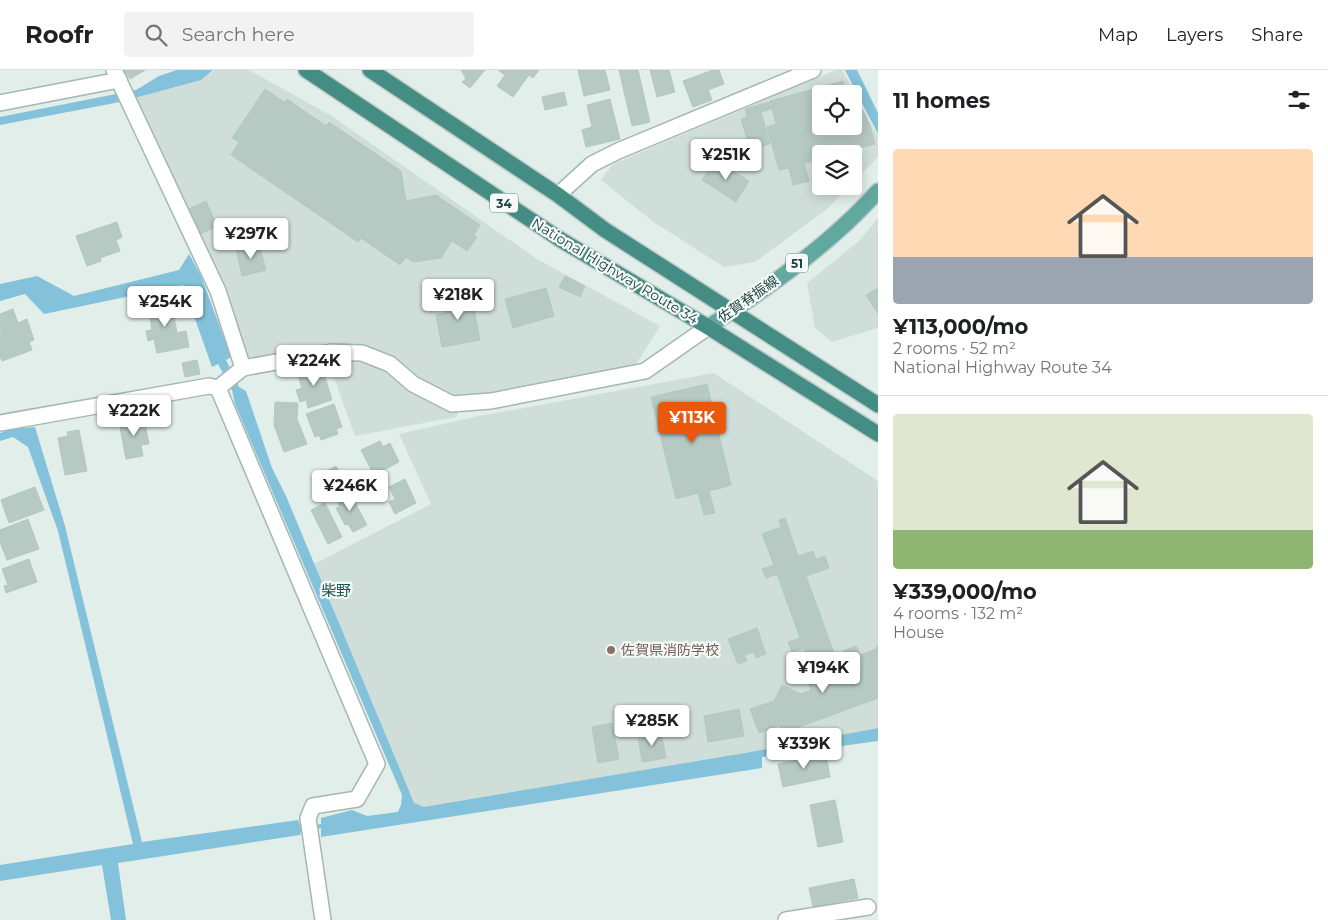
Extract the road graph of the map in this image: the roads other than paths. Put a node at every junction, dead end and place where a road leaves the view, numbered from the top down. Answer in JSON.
{"nodes":[{"id":1,"x":306,"y":70,"type":"edge"},
{"id":2,"x":370,"y":70,"type":"edge"},
{"id":3,"x":813,"y":70,"type":"edge"},
{"id":4,"x":119,"y":79,"type":"edge"},
{"id":5,"x":0,"y":103,"type":"edge"},
{"id":6,"x":878,"y":191,"type":"edge"},
{"id":7,"x":558,"y":195,"type":"junction"},
{"id":8,"x":732,"y":311,"type":"junction"},
{"id":9,"x":708,"y":327,"type":"junction"},
{"id":10,"x":231,"y":378,"type":"junction"},
{"id":11,"x":878,"y":405,"type":"edge"},
{"id":12,"x":0,"y":423,"type":"edge"},
{"id":13,"x":878,"y":434,"type":"edge"},
{"id":14,"x":868,"y":907,"type":"dead end"},
{"id":15,"x":323,"y":920,"type":"edge"},
{"id":16,"x":786,"y":920,"type":"edge"}],
"edges":[{"from":1,"to":9,"type":"highway","name":"National Highway Route 34","number":"34"},
{"from":2,"to":7,"type":"highway","name":"National Highway Route 34"},
{"from":3,"to":7,"type":"street"},
{"from":4,"to":5,"type":"street"},
{"from":4,"to":10,"type":"street"},
{"from":6,"to":8,"type":"main road","name":"佐賀脊振線","number":"51"},
{"from":7,"to":8,"type":"highway","name":"National Highway Route 34"},
{"from":8,"to":9,"type":"main road","name":"佐賀脊振線","number":"51"},
{"from":8,"to":11,"type":"highway","name":"National Highway Route 34"},
{"from":9,"to":10,"type":"street"},
{"from":9,"to":13,"type":"highway","name":"National Highway Route 34","number":"34"},
{"from":10,"to":12,"type":"street"},
{"from":10,"to":15,"type":"street"},
{"from":14,"to":16,"type":"street"}]}
